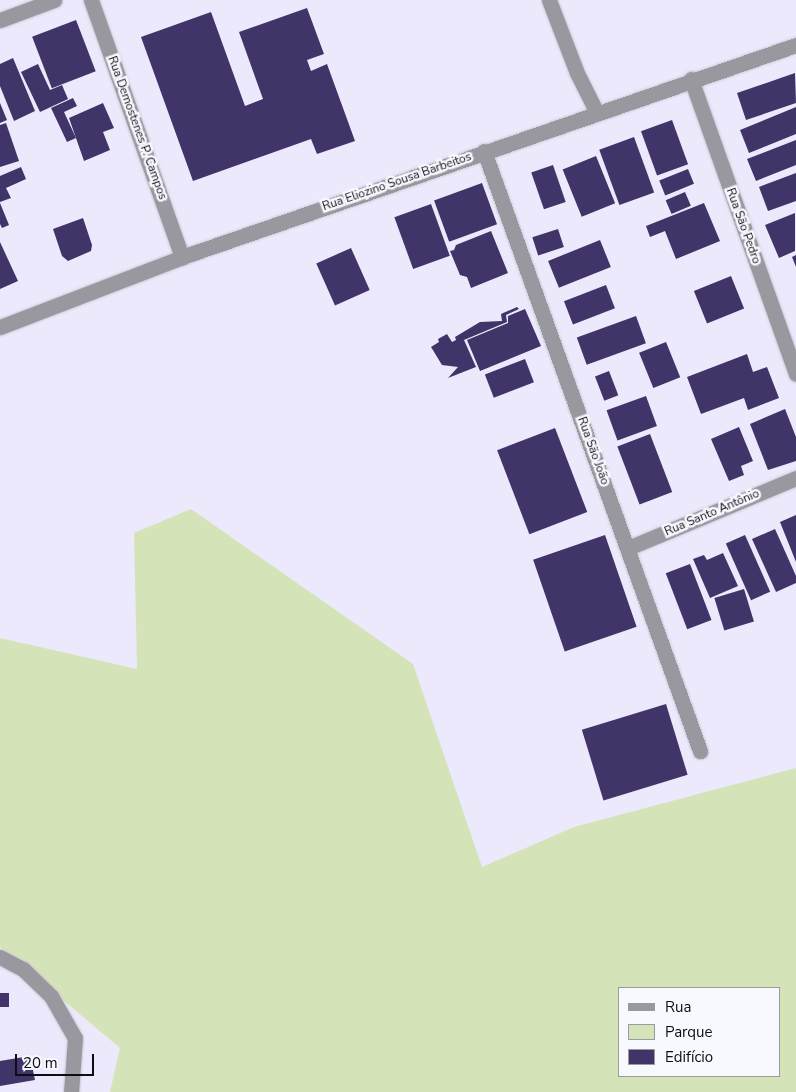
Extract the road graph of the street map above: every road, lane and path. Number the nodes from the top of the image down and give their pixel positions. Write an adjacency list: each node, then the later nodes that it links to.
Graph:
1 (54, 0): 4 (street)
2 (91, 0): 9 (street, Rua Demostenes P. Campos)
3 (549, 0): 7 (street)
4 (0, 20)
5 (796, 45): 6 (street, Rua Eliozino Sousa Barbeitos)
6 (691, 79): 7 (street, Rua Eliozino Sousa Barbeitos); 11 (street, Rua São Pedro)
7 (596, 113): 8 (street, Rua Eliozino Sousa Barbeitos)
8 (484, 151): 9 (street, Rua Eliozino Sousa Barbeitos); 13 (street, Rua São João)
9 (182, 256): 10 (street, Rua Eliozino Sousa Barbeitos)
10 (0, 327)
11 (796, 374)
12 (796, 478): 13 (street, Rua Santo Antônio)
13 (628, 548): 14 (street, Rua São João)
14 (700, 751)
15 (0, 957): 16 (street)
16 (71, 1092)

